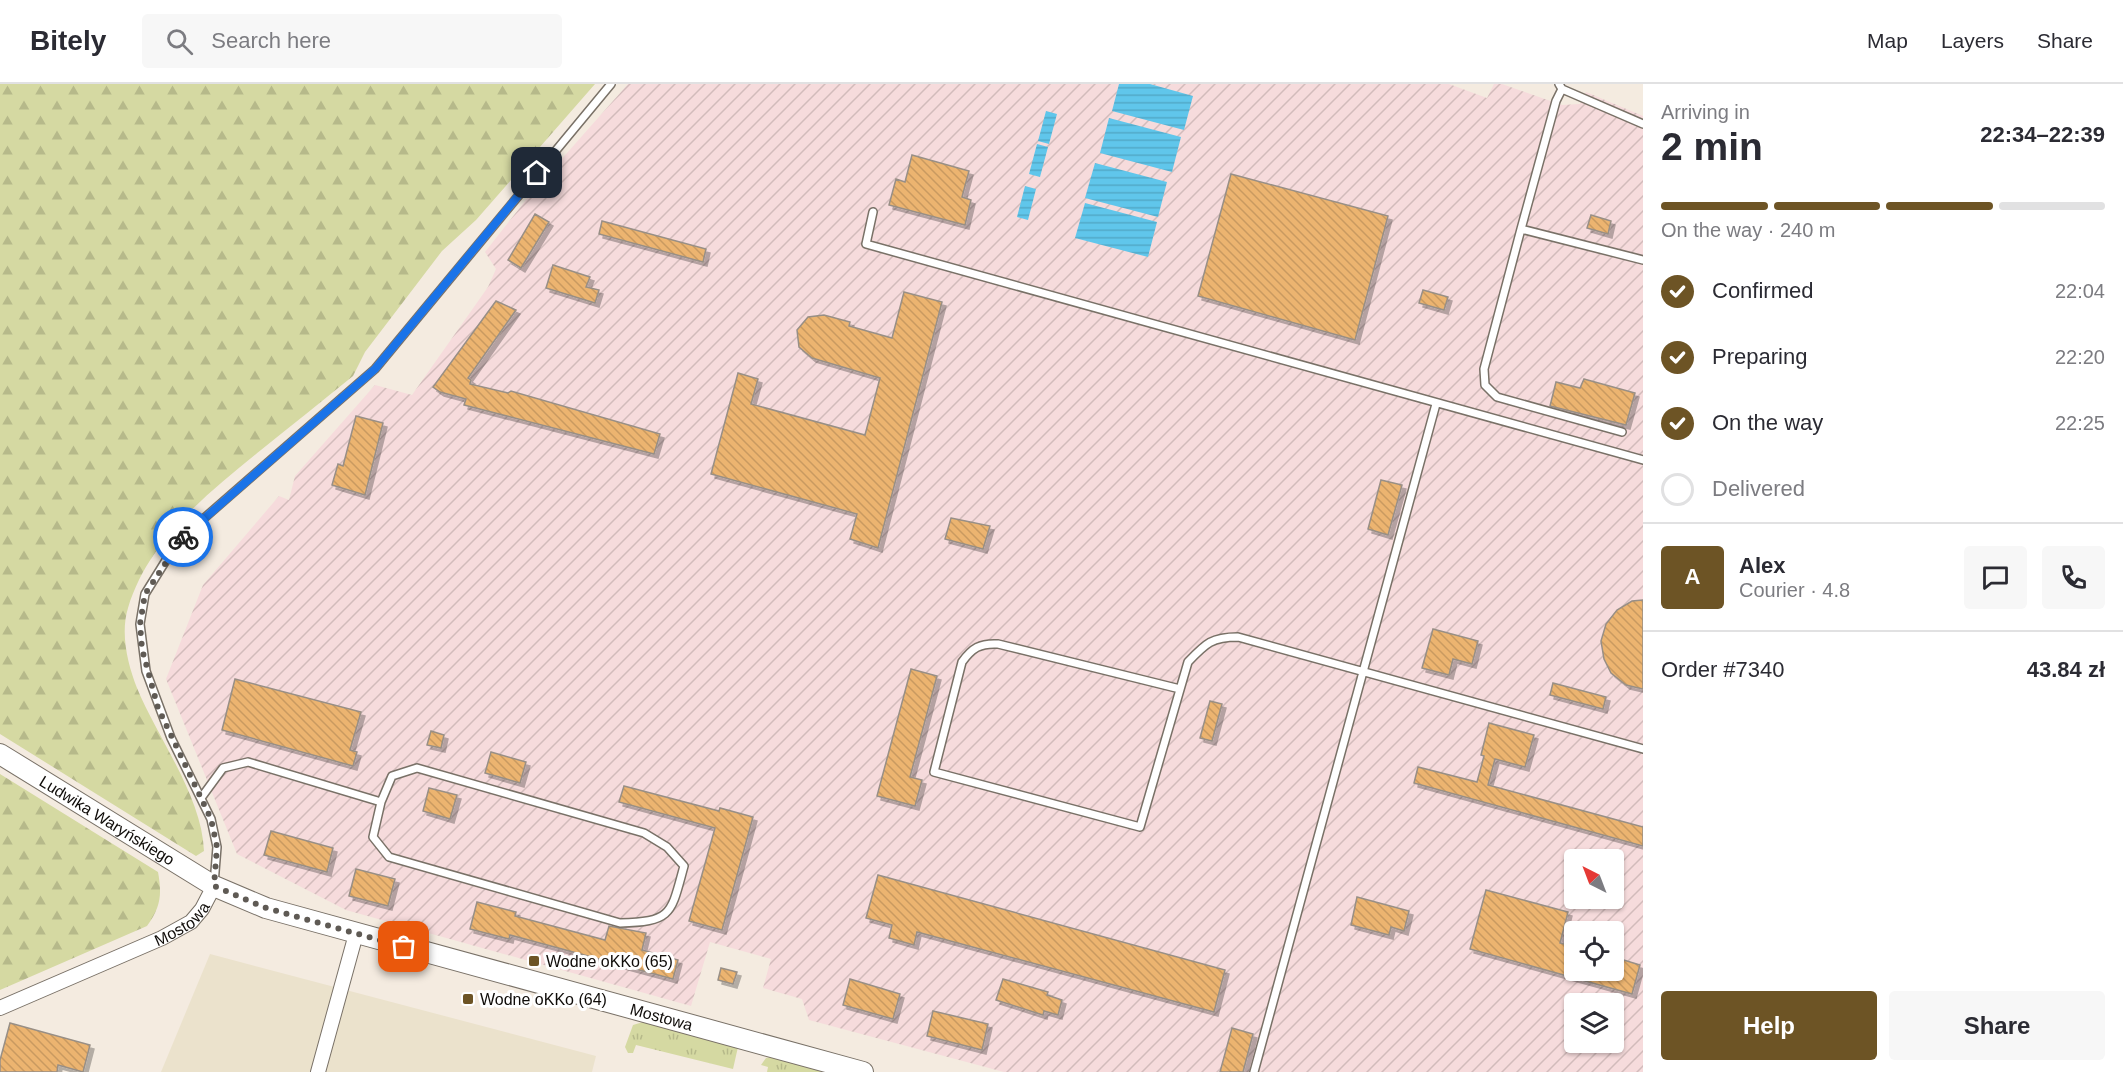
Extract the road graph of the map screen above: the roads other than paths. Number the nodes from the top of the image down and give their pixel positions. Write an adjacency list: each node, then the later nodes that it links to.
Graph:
1 (611, 84): 14 (lane)
2 (1561, 86): 3 (lane); 5 (lane)
3 (1643, 124)
4 (873, 212): 7 (lane)
5 (1521, 229): 6 (lane); 8 (lane)
6 (1643, 260)
7 (1436, 404): 9 (lane); 10 (lane)
8 (1622, 432)
9 (1643, 460)
10 (1363, 672): 11 (lane); 12 (lane); 21 (lane)
11 (1180, 689): 11 (lane)
12 (1643, 749)
13 (0, 754): 16 (street, Ludwika Waryńskiego)
14 (201, 798): 15 (lane); 16 (lane)
15 (381, 802): 15 (lane)
16 (214, 886): 17 (street, Mostowa); 18 (street, Mostowa)
17 (356, 934): 19 (street, Mostowa); 20 (street)
18 (0, 1008)
19 (853, 1071)
20 (318, 1072)
21 (1254, 1072)

